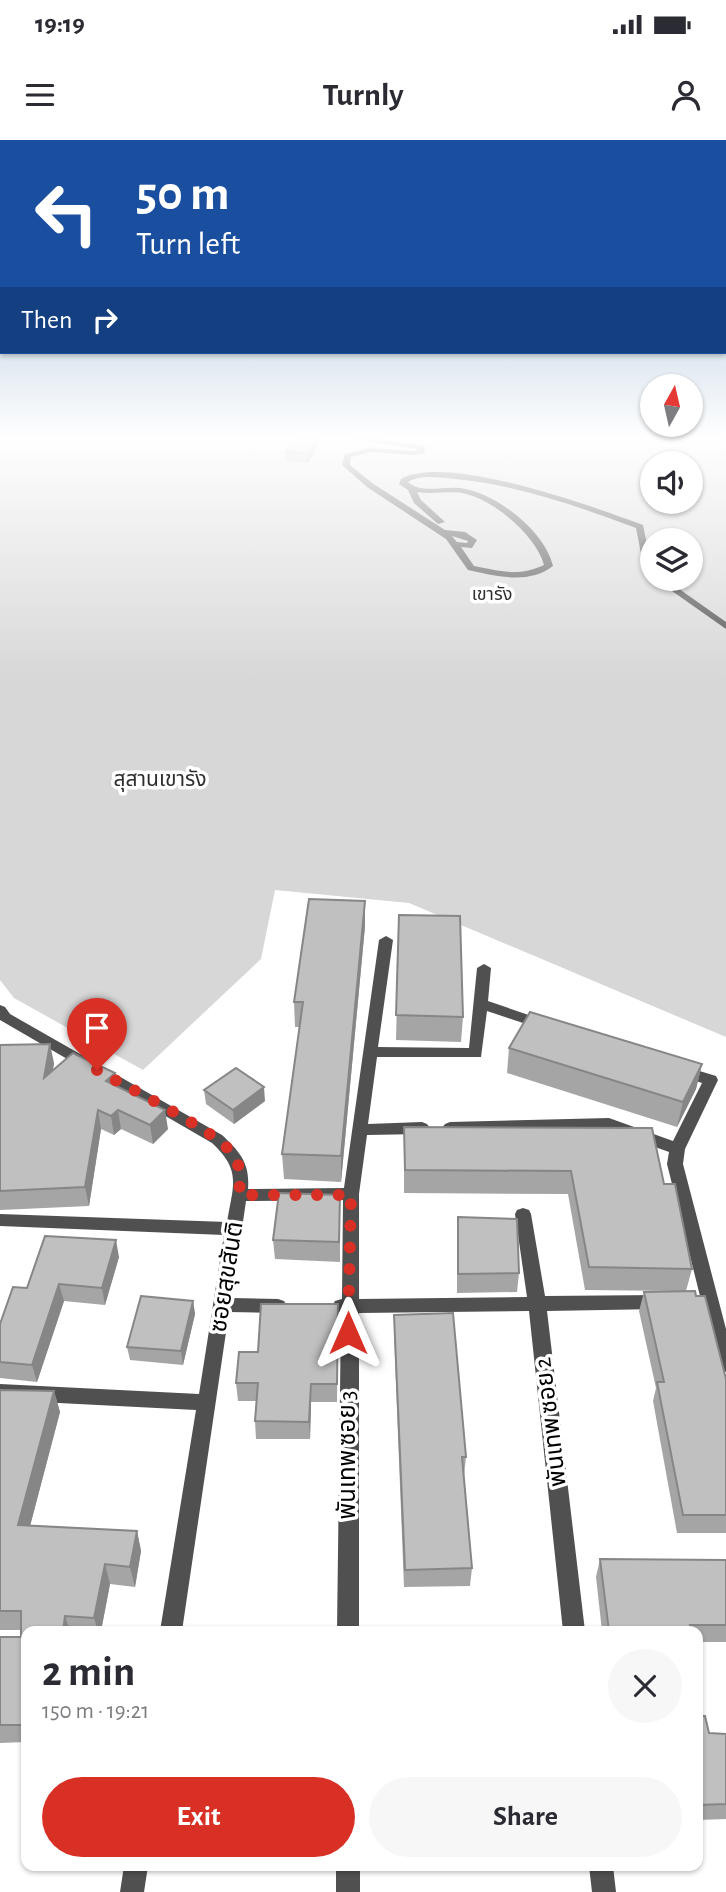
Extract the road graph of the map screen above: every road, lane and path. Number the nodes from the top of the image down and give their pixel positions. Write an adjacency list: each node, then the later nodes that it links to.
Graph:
1 (422, 518): 6 (street)
2 (433, 518): 6 (street)
3 (514, 518): 6 (street)
4 (615, 518): 5 (street)
5 (640, 528)
6 (449, 537)
7 (676, 591): 8 (street)
8 (726, 626)
9 (386, 940): 14 (street, พันเทพ ซอย 3)
10 (484, 968): 11 (street)
11 (481, 1004): 13 (street); 14 (street)
12 (1, 1017): 18 (street, ซอยสุขสันติ)
13 (558, 1030)
14 (370, 1052): 16 (street, พันเทพ ซอย 3)
15 (673, 1068): 17 (street)
16 (361, 1130): 17 (street); 19 (street, พันเทพ ซอย 3)
17 (677, 1149): 23 (street)
18 (239, 1195): 19 (street); 22 (street, ซอยสุขสันติ)
19 (351, 1195): 28 (street, พันเทพ ซอย 3)
20 (523, 1214): 24 (street, พันเทพ ซอย 2)
21 (0, 1220): 22 (street)
22 (235, 1229): 25 (street, ซอยสุขสันติ)
23 (696, 1301): 24 (street); 29 (street)
24 (537, 1303): 28 (street); 34 (street, พันเทพ ซอย 2)
25 (224, 1305): 26 (street); 31 (street, ซอยสุขสันติ)
26 (293, 1306)
27 (320, 1306): 28 (street)
28 (348, 1306): 33 (street, พันเทพ ซอย 3)
29 (726, 1364)
30 (0, 1392): 31 (street)
31 (206, 1402): 32 (street, ซอยสุขสันติ)
32 (172, 1626)
33 (348, 1626)
34 (574, 1626)
35 (135, 1871): 38 (street)
36 (348, 1871): 39 (street)
37 (602, 1871): 40 (street)
38 (132, 1892)
39 (348, 1892)
40 (604, 1892)

